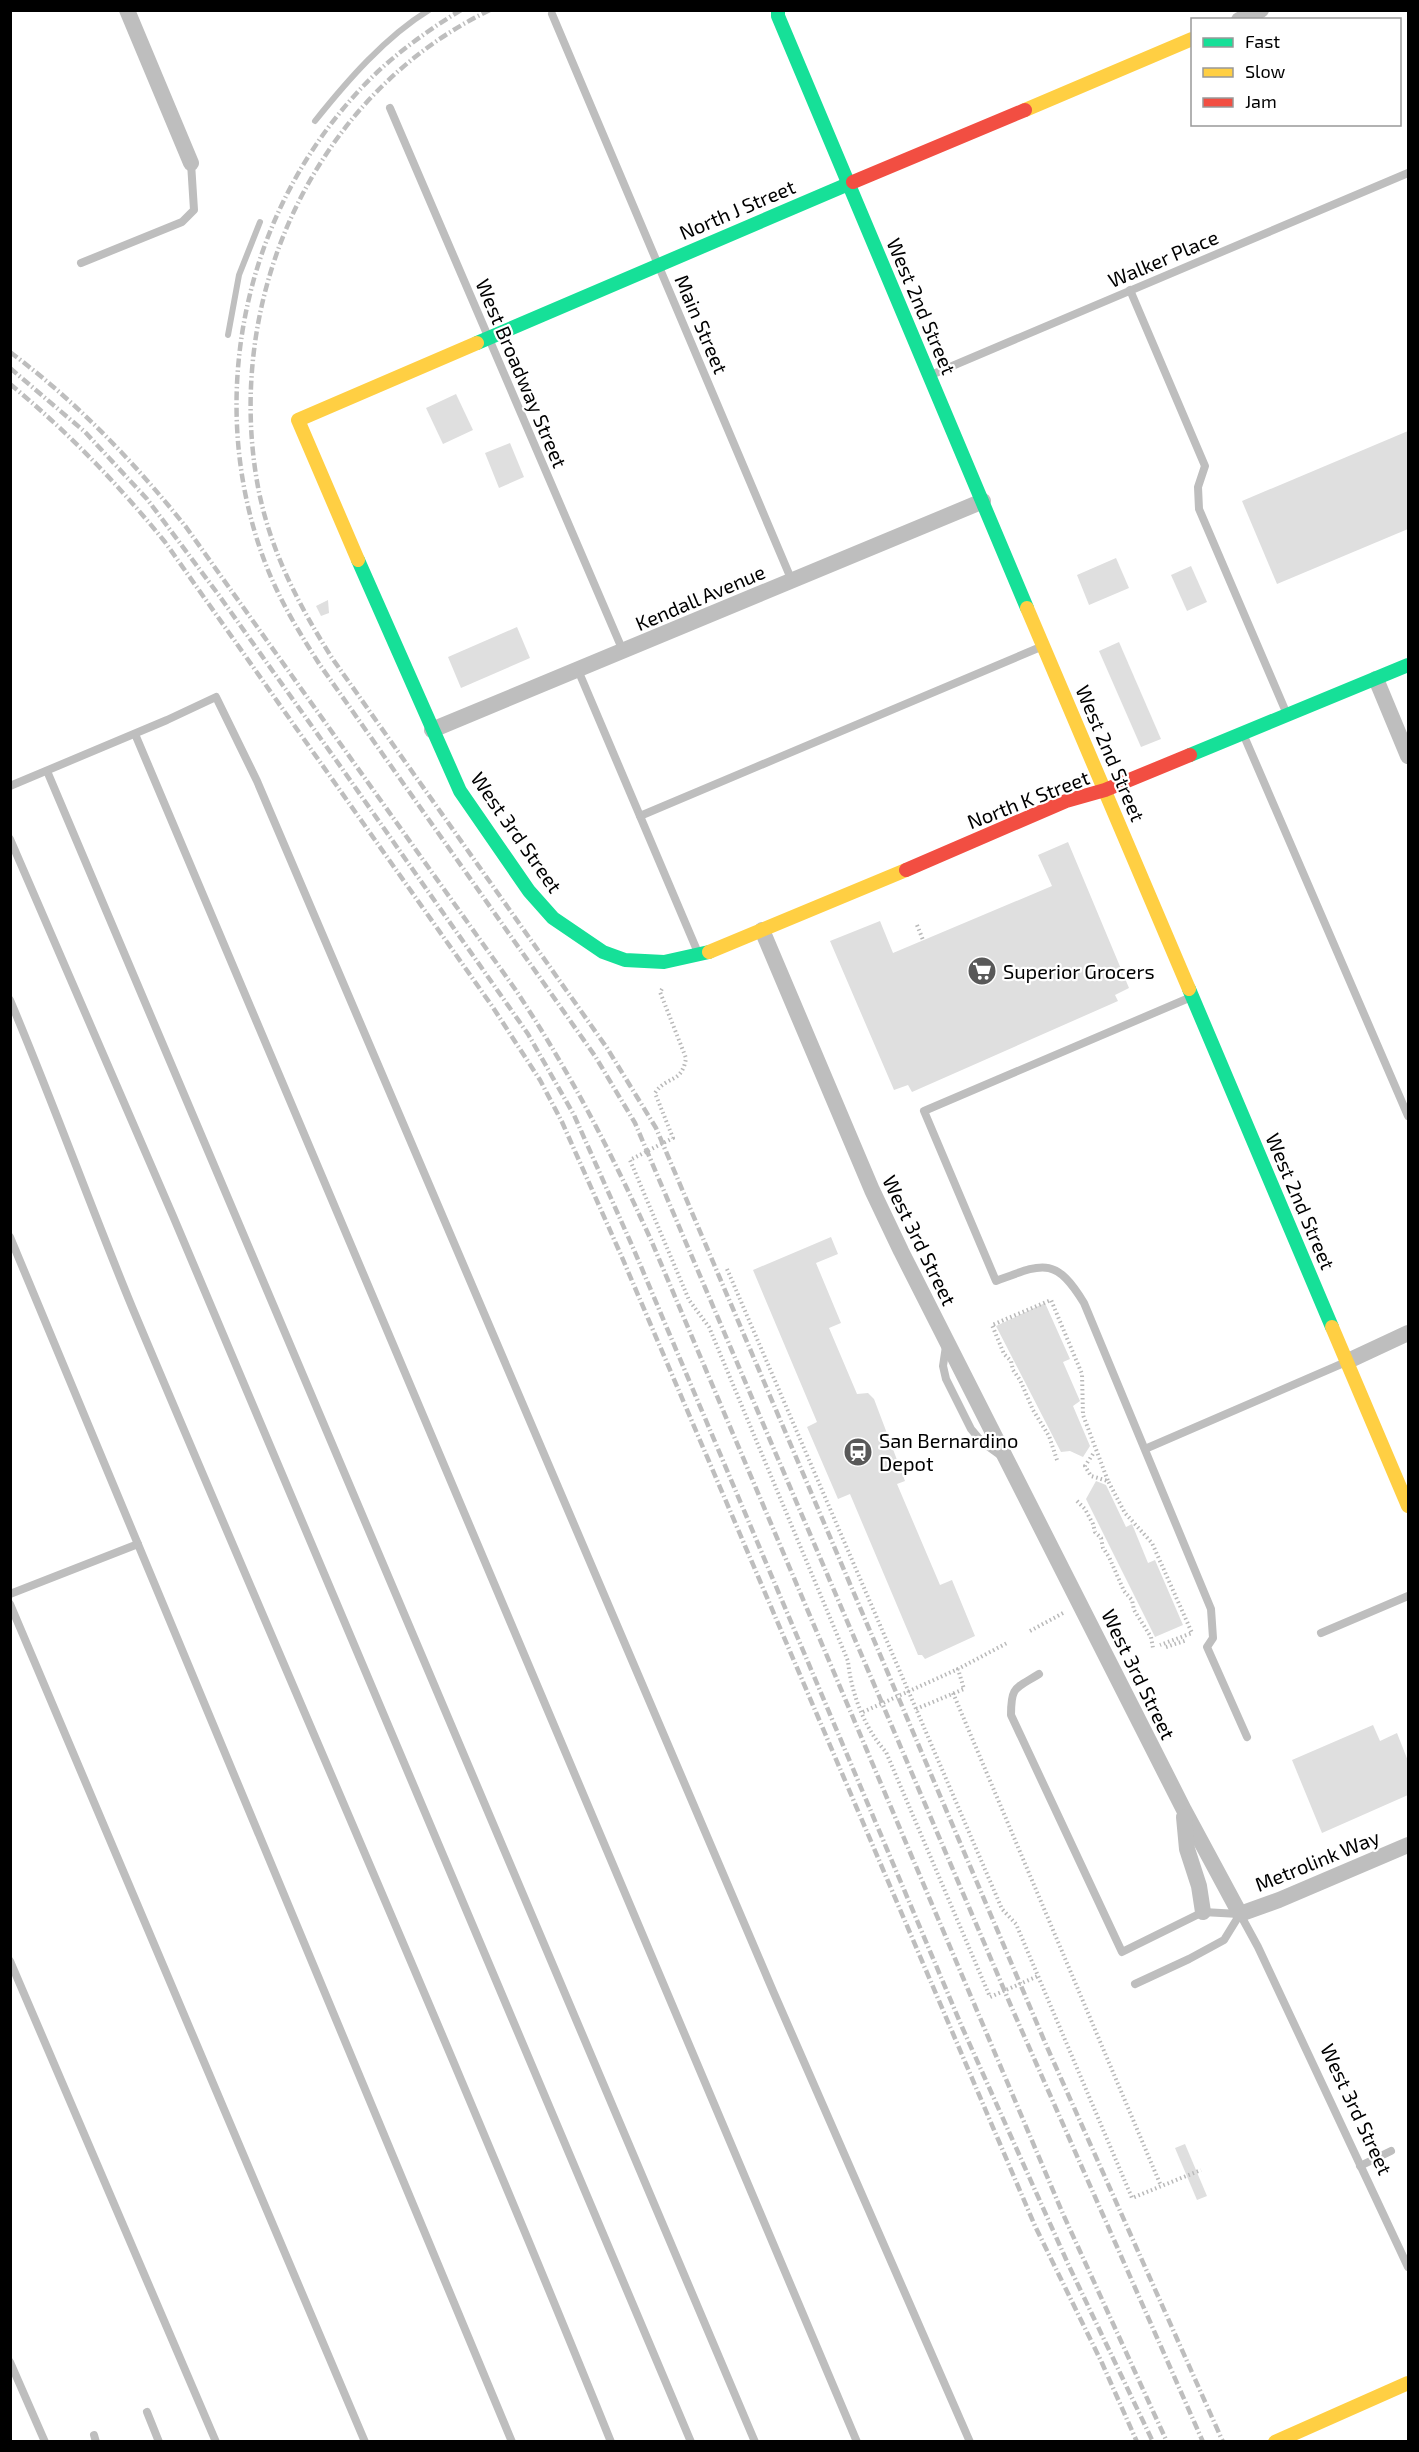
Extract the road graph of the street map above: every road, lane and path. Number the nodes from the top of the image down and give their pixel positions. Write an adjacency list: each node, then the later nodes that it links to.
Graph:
1 (127, 10): 9 (street)
2 (791, 10): 4 (lane)
3 (1260, 10): 6 (street)
4 (775, 12): 11 (street, West 2nd Street)
5 (552, 14): 13 (lane, Main Street)
6 (1243, 18)
7 (1191, 39): 11 (street, North J Street)
8 (390, 108): 15 (lane, West Broadway Street)
9 (191, 163): 12 (lane)
10 (1408, 173): 14 (lane, Walker Place)
11 (848, 185): 13 (street, North J Street); 16 (street, West 2nd Street)
12 (81, 263)
13 (658, 265): 15 (street, North J Street); 19 (lane, Main Street)
14 (1130, 290): 16 (lane, Walker Place); 25 (lane)
15 (489, 337): 17 (street, North J Street); 21 (lane, West Broadway Street)
16 (930, 375): 18 (street, West 2nd Street)
17 (298, 420): 26 (street, West 3rd Street)
18 (983, 501): 19 (street, Kendall Avenue); 20 (street, West 2nd Street)
19 (792, 581): 21 (street, Kendall Avenue)
20 (1044, 646): 32 (street, West 2nd Street); 33 (lane)
21 (623, 652): 23 (street, Kendall Avenue)
22 (1408, 665): 24 (street, North K Street)
23 (578, 670): 26 (street, Kendall Avenue); 33 (lane)
24 (1376, 679): 25 (street, North K Street); 29 (street)
25 (1287, 715): 27 (street, North K Street)
26 (432, 730): 38 (street, West 3rd Street)
27 (1243, 733): 32 (street, North K Street); 42 (lane)
28 (135, 734): 30 (lane); 95 (lane); 96 (lane)
29 (1408, 756)
30 (47, 771): 31 (lane); 94 (lane)
31 (10, 786)
32 (1105, 790): 36 (street, North K Street); 40 (street, West 2nd Street)
33 (640, 816): 38 (lane)
34 (10, 839): 93 (lane)
35 (917, 926): 37 (path)
36 (762, 930): 38 (street, West 3rd Street); 71 (street, West 3rd Street)
37 (923, 940)
38 (699, 956)
39 (662, 989): 69 (path)
40 (1192, 997): 46 (street, West 2nd Street); 47 (lane)
41 (10, 1000): 92 (lane)
42 (1408, 1116)
43 (10, 1238): 53 (lane)
44 (727, 1269): 68 (path)
45 (1408, 1333): 46 (street)
46 (1348, 1360): 47 (lane); 52 (street, West 2nd Street)
47 (1145, 1449): 70 (lane)
48 (1093, 1454): 50 (path)
49 (1057, 1460): 50 (path)
50 (1108, 1481): 62 (path)
51 (1077, 1501): 63 (path)
52 (1408, 1506)
53 (138, 1544): 54 (lane); 91 (lane)
54 (10, 1594)
55 (1408, 1596): 59 (lane)
56 (10, 1604): 90 (lane)
57 (1068, 1610): 58 (path)
58 (1030, 1630)
59 (1321, 1633)
60 (1187, 1640): 64 (path)
61 (1007, 1642): 65 (path)
62 (1160, 1646)
63 (1154, 1647)
64 (1166, 1647)
65 (958, 1669): 67 (path); 69 (path, bridge)
66 (1039, 1674): 73 (lane, Metrolink Way)
67 (953, 1693): 68 (path); 81 (path)
68 (916, 1709): 76 (path)
69 (863, 1712): 76 (path)
70 (1247, 1737)
71 (1184, 1810): 73 (street); 74 (street, West 3rd Street)
72 (1408, 1845): 74 (street, Metrolink Way)
73 (1203, 1912): 74 (lane, Metrolink Way)
74 (1240, 1914): 77 (lane, Metrolink Way); 79 (lane, West 3rd Street)
75 (10, 1961): 89 (lane)
76 (1038, 1976): 81 (path)
77 (1135, 1984)
78 (1391, 2151): 79 (lane)
79 (1360, 2166): 82 (lane, West 3rd Street)
80 (1201, 2170): 81 (path)
81 (1161, 2186)
82 (1408, 2266)
83 (10, 2362): 87 (lane)
84 (1408, 2383): 86 (street)
85 (147, 2412): 88 (lane)
86 (1280, 2439)
87 (45, 2442)
88 (159, 2442)
89 (216, 2442)
90 (365, 2442)
91 (512, 2442)
92 (611, 2442)
93 (692, 2442)
94 (755, 2442)
95 (857, 2442)
96 (970, 2442)

